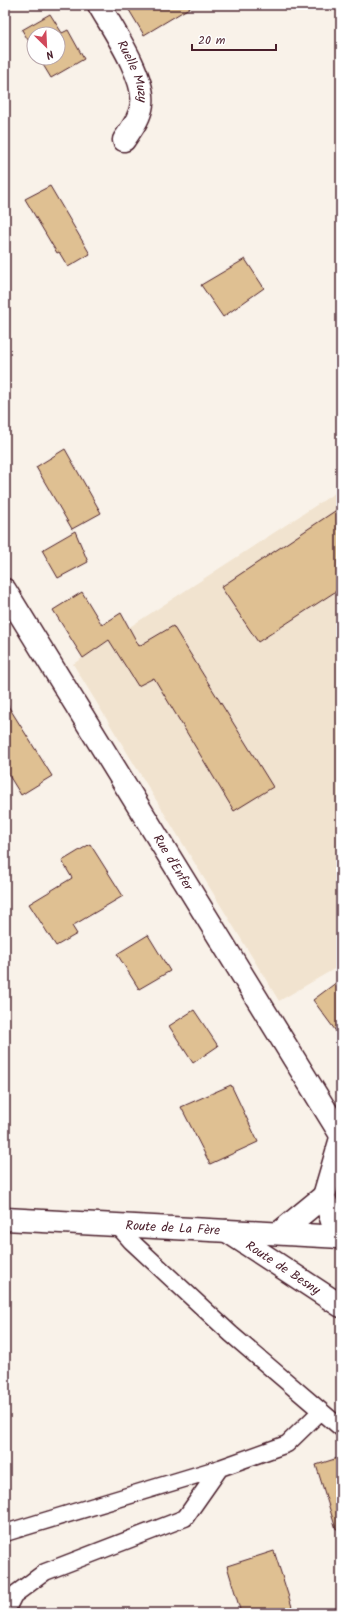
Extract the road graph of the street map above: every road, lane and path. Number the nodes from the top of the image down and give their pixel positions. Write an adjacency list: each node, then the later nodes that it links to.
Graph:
1 (99, 5): 2 (street, Ruelle Muzy)
2 (124, 140)
3 (5, 590): 4 (street, Rue d'Enfer)
4 (341, 1136): 5 (street, Rue d'Enfer)
5 (324, 1196): 9 (street); 10 (street)
6 (5, 1219): 7 (street, Route de La Fère)
7 (117, 1225): 8 (street, Route de La Fère); 12 (lane)
8 (226, 1230): 9 (street, Route de La Fère); 11 (street, Route de Besny)
9 (279, 1233): 10 (street, Route de La Fère)
10 (340, 1241)
11 (341, 1306)
12 (321, 1411): 13 (lane); 14 (lane)
13 (341, 1428)
14 (220, 1468): 15 (lane); 16 (lane)
15 (8, 1530)
16 (5, 1613)

